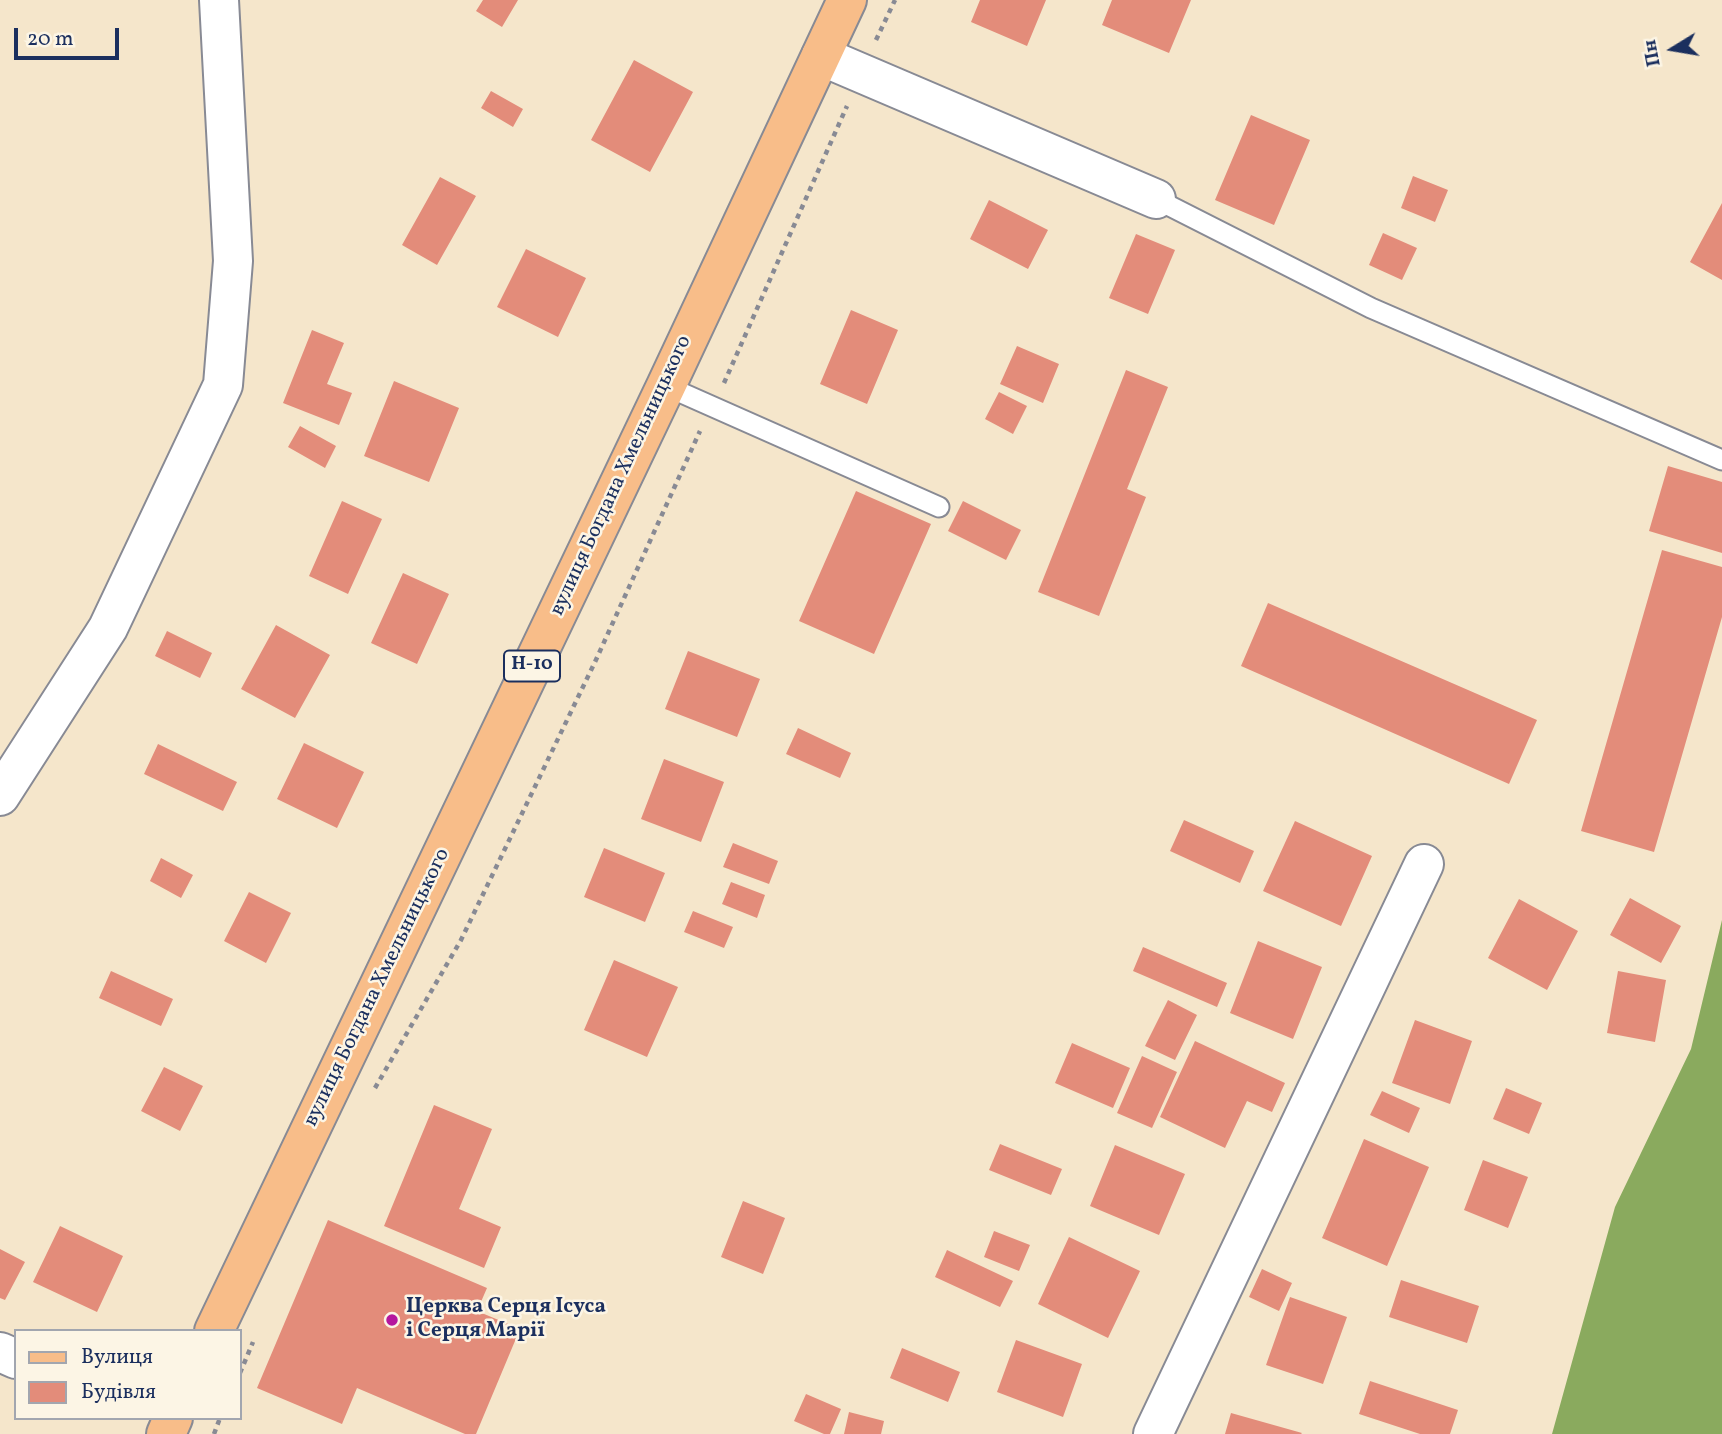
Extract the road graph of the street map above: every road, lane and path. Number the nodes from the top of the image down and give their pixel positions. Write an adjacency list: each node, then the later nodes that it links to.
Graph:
1 (219, 0): 11 (street)
2 (847, 0): 4 (main road, вулиця Богдана Хмельницького / Н-10)
3 (895, 0): 5 (path)
4 (821, 56): 5 (street); 7 (main road, вулиця Богдана Хмельницького / Н-10)
5 (861, 73): 6 (street); 8 (path)
6 (1156, 199): 9 (lane)
7 (666, 386): 8 (lane); 14 (main road, вулиця Богдана Хмельницького / Н-10)
8 (714, 407): 10 (lane); 13 (path)
9 (1722, 460)
10 (940, 508)
11 (0, 796)
12 (1424, 864): 17 (street)
13 (374, 1090)
14 (215, 1329)
15 (256, 1337): 16 (path)
16 (242, 1368)
17 (1153, 1434)

